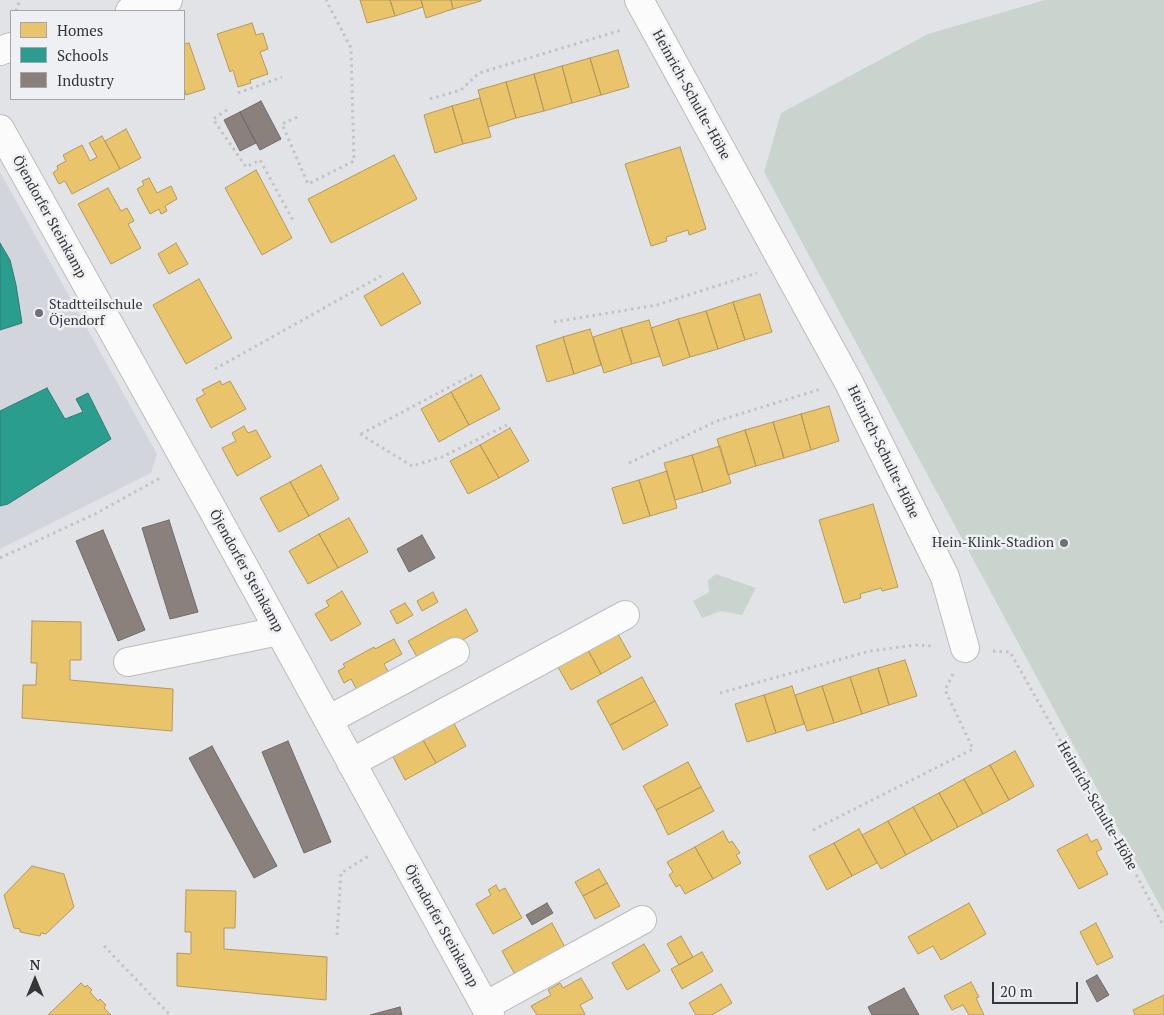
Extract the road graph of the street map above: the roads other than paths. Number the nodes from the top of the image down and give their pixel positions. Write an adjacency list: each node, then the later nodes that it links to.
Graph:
1 (168, 0): 2 (street)
2 (133, 10)
3 (645, 11): 7 (street, Heinrich-Schulte-Höhe)
4 (0, 129): 6 (street, Öjendorfer Steinkamp)
5 (625, 614): 11 (street)
6 (279, 631): 9 (street); 10 (street, Öjendorfer Steinkamp)
7 (965, 648)
8 (455, 652): 10 (street)
9 (128, 662)
10 (328, 720): 11 (street, Öjendorfer Steinkamp)
11 (351, 763): 13 (street, Öjendorfer Steinkamp)
12 (642, 920): 13 (street)
13 (488, 1010)

